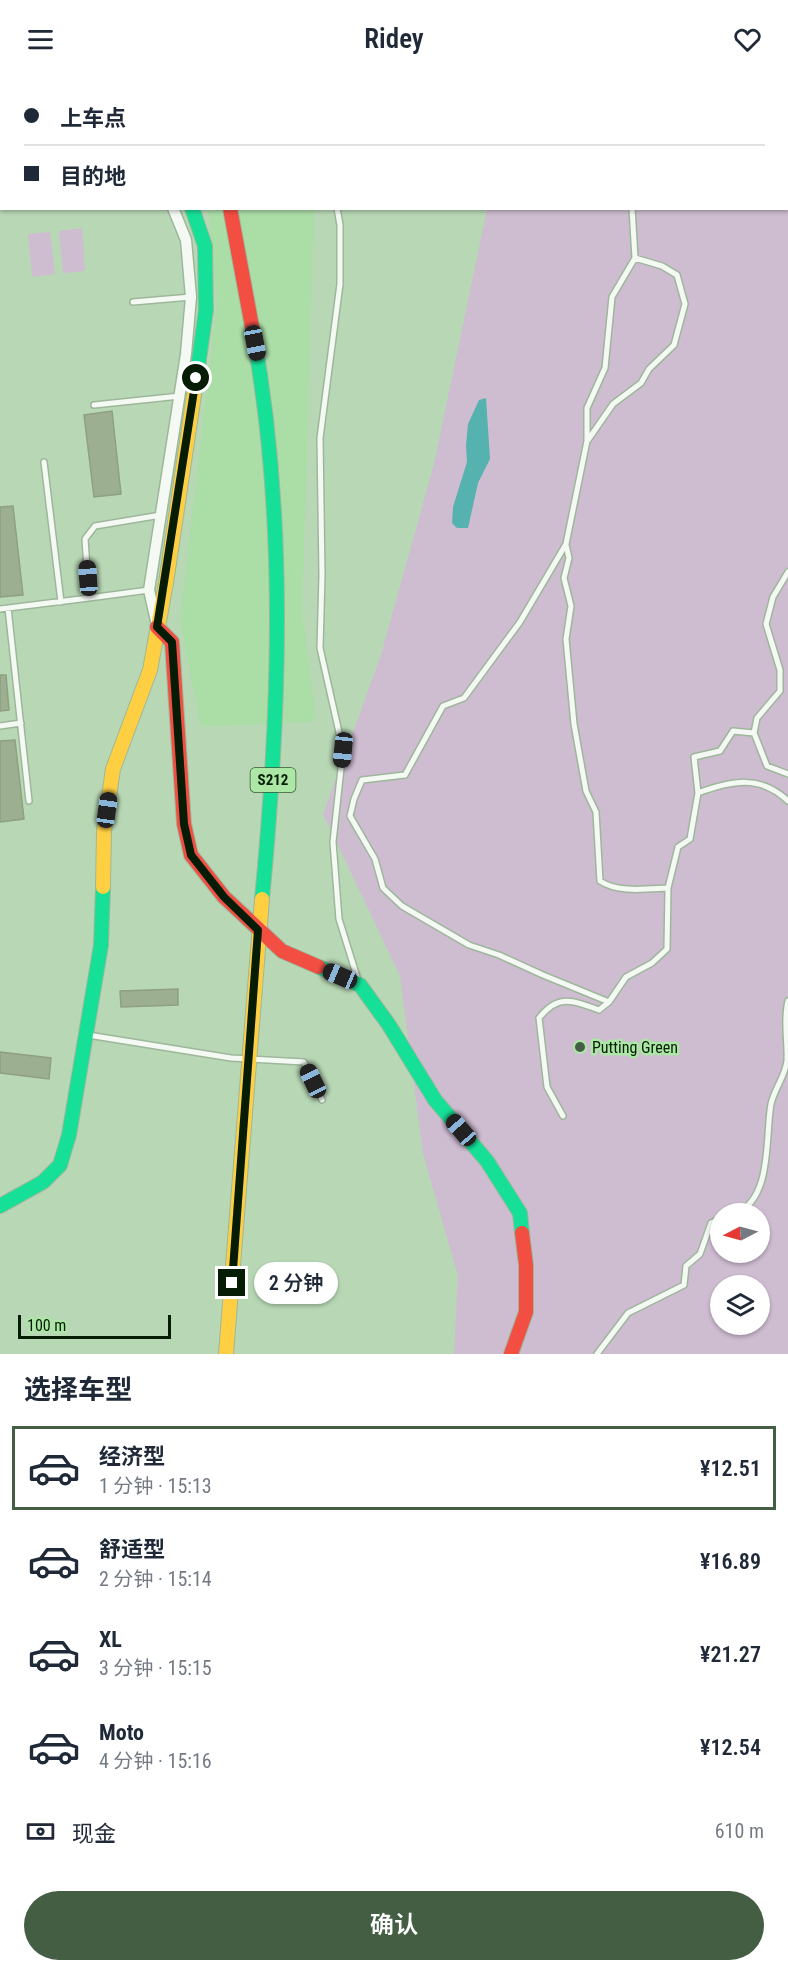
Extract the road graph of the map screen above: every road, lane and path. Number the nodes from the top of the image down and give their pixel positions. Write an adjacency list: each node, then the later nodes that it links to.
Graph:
1 (174, 210): 7 (street)
2 (193, 210): 21 (street)
3 (230, 210): 30 (street, S212)
4 (337, 210): 31 (lane)
5 (632, 210): 6 (lane)
6 (635, 258): 11 (lane); 11 (lane)
7 (191, 297): 8 (lane); 9 (street)
8 (134, 302)
9 (180, 396): 10 (lane); 13 (street)
10 (94, 405)
11 (587, 441): 14 (lane)
12 (44, 462): 18 (lane)
13 (161, 515): 16 (street); 17 (lane)
14 (566, 544): 29 (lane); 33 (lane)
15 (788, 572): 24 (lane)
16 (149, 590): 17 (lane); 21 (street)
17 (89, 598): 18 (lane)
18 (60, 602): 19 (lane)
19 (8, 608): 20 (lane); 22 (lane)
20 (0, 609)
21 (157, 627): 30 (street); 34 (street)
22 (21, 723): 23 (lane); 27 (lane)
23 (0, 726)
24 (754, 733): 25 (lane); 26 (lane)
25 (788, 774)
26 (698, 793): 28 (lane); 29 (lane)
27 (29, 801)
28 (788, 801)
29 (668, 888): 33 (lane)
30 (258, 930): 31 (street); 40 (street, S212)
31 (360, 985): 41 (street)
32 (788, 1001): 37 (lane)
33 (609, 1002): 36 (lane)
34 (86, 1034): 35 (lane); 38 (street)
35 (322, 1100)
36 (563, 1116)
37 (749, 1203)
38 (0, 1206)
39 (710, 1226): 42 (lane)
40 (226, 1354)
41 (511, 1354)
42 (597, 1354)

